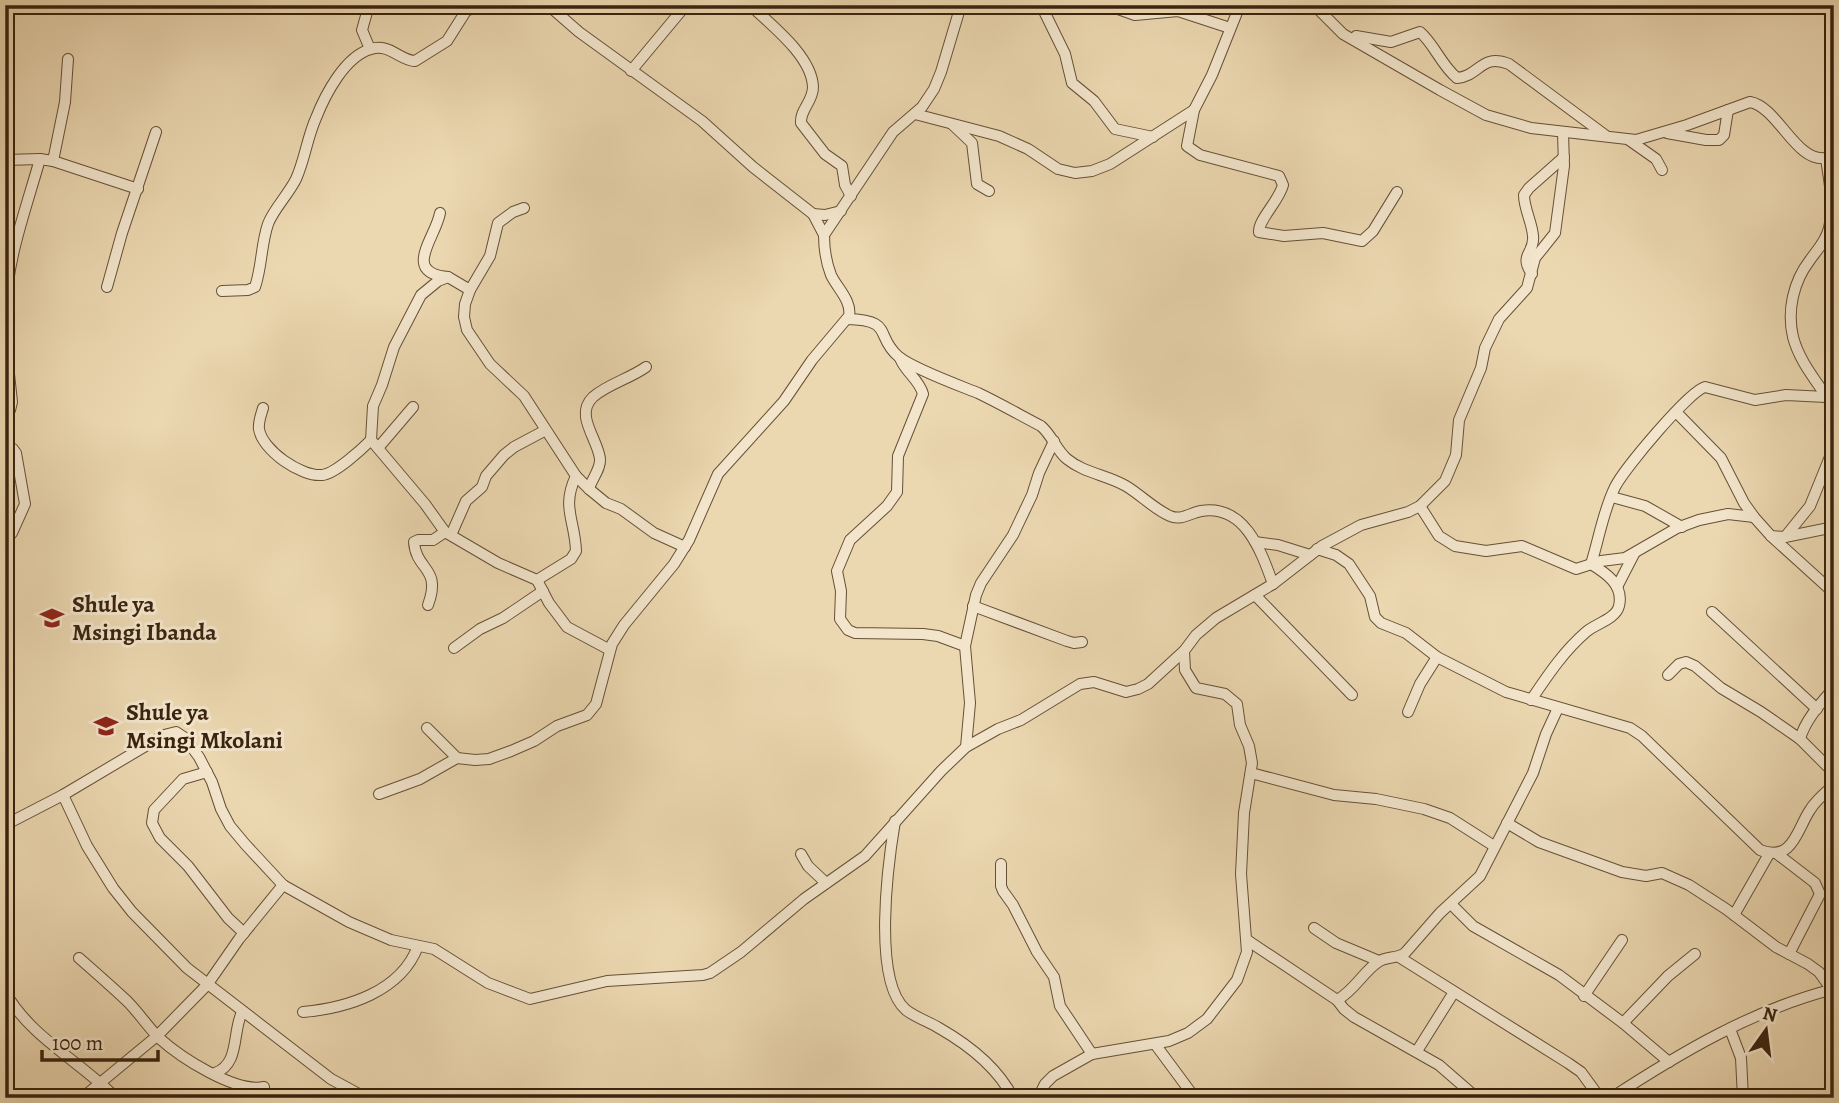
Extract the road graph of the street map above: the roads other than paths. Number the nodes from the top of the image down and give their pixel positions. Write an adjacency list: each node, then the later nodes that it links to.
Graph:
1 (369, 5): 14 (street)
2 (479, 5): 11 (street)
3 (548, 5): 16 (street)
4 (686, 5): 16 (street)
5 (750, 5): 36 (street)
6 (961, 5): 19 (street)
7 (1041, 5): 25 (street)
8 (1107, 5): 12 (street)
9 (1240, 5): 12 (street)
10 (1314, 5): 13 (street)
11 (467, 8): 14 (street)
12 (1230, 28): 17 (street)
13 (1343, 34): 22 (street); 24 (street)
14 (370, 49): 45 (street)
15 (68, 59): 31 (street)
16 (631, 71): 40 (street)
17 (1194, 110): 25 (street); 35 (street)
18 (1728, 110): 23 (street); 23 (street); 27 (street)
19 (915, 114): 20 (street); 36 (street)
20 (953, 125): 25 (street); 34 (street)
21 (156, 132): 33 (street)
22 (1563, 132): 24 (street); 28 (street)
23 (1660, 133): 26 (street)
24 (1605, 136): 26 (street)
25 (1153, 137)
26 (1629, 140): 32 (street)
27 (1830, 155): 52 (street)
28 (1564, 158): 42 (street); 42 (street)
29 (40, 159): 30 (street); 31 (street); 47 (street)
30 (5, 160)
31 (53, 161): 33 (street)
32 (1662, 170)
33 (138, 189): 44 (street)
34 (989, 191)
35 (1397, 192)
36 (851, 196): 38 (street)
37 (524, 208): 46 (street)
38 (841, 211): 40 (street); 41 (street)
39 (440, 214): 43 (street)
40 (813, 214): 41 (street)
41 (824, 235): 48 (street)
42 (1532, 274): 66 (street)
43 (448, 277): 46 (street); 60 (street)
44 (107, 287)
45 (222, 290)
46 (470, 290): 58 (street)
47 (5, 311)
48 (847, 319): 50 (street); 75 (street)
49 (5, 337): 57 (street)
50 (900, 358): 59 (street); 89 (street)
51 (646, 367): 64 (street)
52 (1826, 397): 55 (street); 56 (street)
53 (414, 407): 60 (street)
54 (263, 408): 60 (street)
55 (1834, 408)
56 (1677, 413): 65 (street); 67 (street)
57 (5, 414)
58 (544, 431): 63 (street); 70 (street)
59 (1054, 440): 74 (street); 86 (street)
60 (374, 444): 70 (street)
61 (1834, 447): 72 (street)
62 (5, 448): 73 (street)
63 (576, 476): 64 (street); 79 (street)
64 (589, 489): 75 (street)
65 (1612, 497): 68 (street); 78 (street)
66 (1420, 506): 76 (street); 78 (street)
67 (1754, 517): 68 (street); 71 (street)
68 (1682, 527): 77 (street)
69 (1834, 527): 72 (street)
70 (448, 533): 79 (street); 85 (street)
71 (1771, 536): 72 (street); 83 (street)
72 (1785, 537)
73 (5, 538)
74 (1255, 542): 76 (street); 80 (street)
75 (685, 547): 91 (street)
76 (1313, 552): 80 (street); 93 (street)
77 (1634, 554): 78 (street); 81 (street)
78 (1591, 564): 81 (street)
79 (537, 580): 82 (street)
80 (1273, 584): 84 (street)
81 (1617, 587): 97 (street)
82 (543, 591): 90 (street); 91 (street)
83 (1834, 593)
84 (1255, 595): 92 (street); 96 (street)
85 (428, 605)
86 (973, 606): 88 (street); 89 (street)
87 (1712, 612): 99 (street)
88 (1082, 642)
89 (965, 646): 103 (street)
90 (454, 648)
91 (610, 650): 104 (street)
92 (1184, 651): 103 (street); 106 (street)
93 (1437, 657): 97 (street); 100 (street)
94 (1668, 675): 102 (street)
95 (1834, 688): 99 (street)
96 (1352, 695)
97 (1531, 700): 98 (street)
98 (1558, 708): 112 (street); 115 (street)
99 (1816, 709): 102 (street)
100 (1408, 712)
101 (427, 728): 104 (street)
102 (1800, 739): 107 (street)
103 (966, 747): 111 (street)
104 (457, 758): 109 (street)
105 (207, 772): 110 (street); 119 (street); 123 (street)
106 (1251, 773): 114 (street); 124 (street)
107 (1834, 773)
108 (1834, 785): 115 (street)
109 (380, 794)
110 (64, 795): 113 (street); 132 (street)
111 (895, 821): 118 (street); 153 (street)
112 (1507, 823): 114 (street); 121 (street)
113 (5, 825)
114 (1494, 846): 120 (street)
115 (1773, 853): 121 (street); 128 (street)
116 (801, 854): 118 (street)
117 (1001, 864): 145 (street)
118 (825, 883): 126 (street)
119 (283, 886): 123 (street); 126 (street)
120 (1452, 905): 129 (street); 136 (street)
121 (1734, 915): 128 (street)
122 (1314, 928): 131 (street)
123 (244, 933): 132 (street)
124 (1247, 940): 137 (street); 143 (street)
125 (1622, 940): 136 (street)
126 (418, 946): 139 (street)
127 (1695, 954): 140 (street)
128 (1788, 954): 133 (street)
129 (1399, 957): 131 (street); 135 (street)
130 (79, 958): 142 (street)
131 (1379, 961): 137 (street)
132 (207, 985): 138 (street); 142 (street)
133 (1833, 990): 141 (street)
134 (5, 992): 148 (street)
135 (1454, 992): 144 (street); 157 (street)
136 (1584, 996): 140 (street)
137 (1337, 1000): 144 (street)
138 (242, 1012): 147 (street); 152 (street)
139 (303, 1012)
140 (1623, 1023): 146 (street)
141 (1730, 1029): 146 (street); 159 (street)
142 (157, 1036): 147 (street); 148 (street)
143 (1155, 1044): 145 (street); 155 (street)
144 (1417, 1051): 156 (street)
145 (1092, 1054): 154 (street)
146 (1670, 1062): 158 (street)
147 (215, 1073): 149 (street)
148 (100, 1082): 150 (street); 151 (street)
149 (264, 1087)
150 (82, 1098)
151 (116, 1098)
152 (366, 1098)
153 (1013, 1098)
154 (1038, 1098)
155 (1195, 1098)
156 (1477, 1098)
157 (1600, 1098)
158 (1611, 1098)
159 (1743, 1098)

